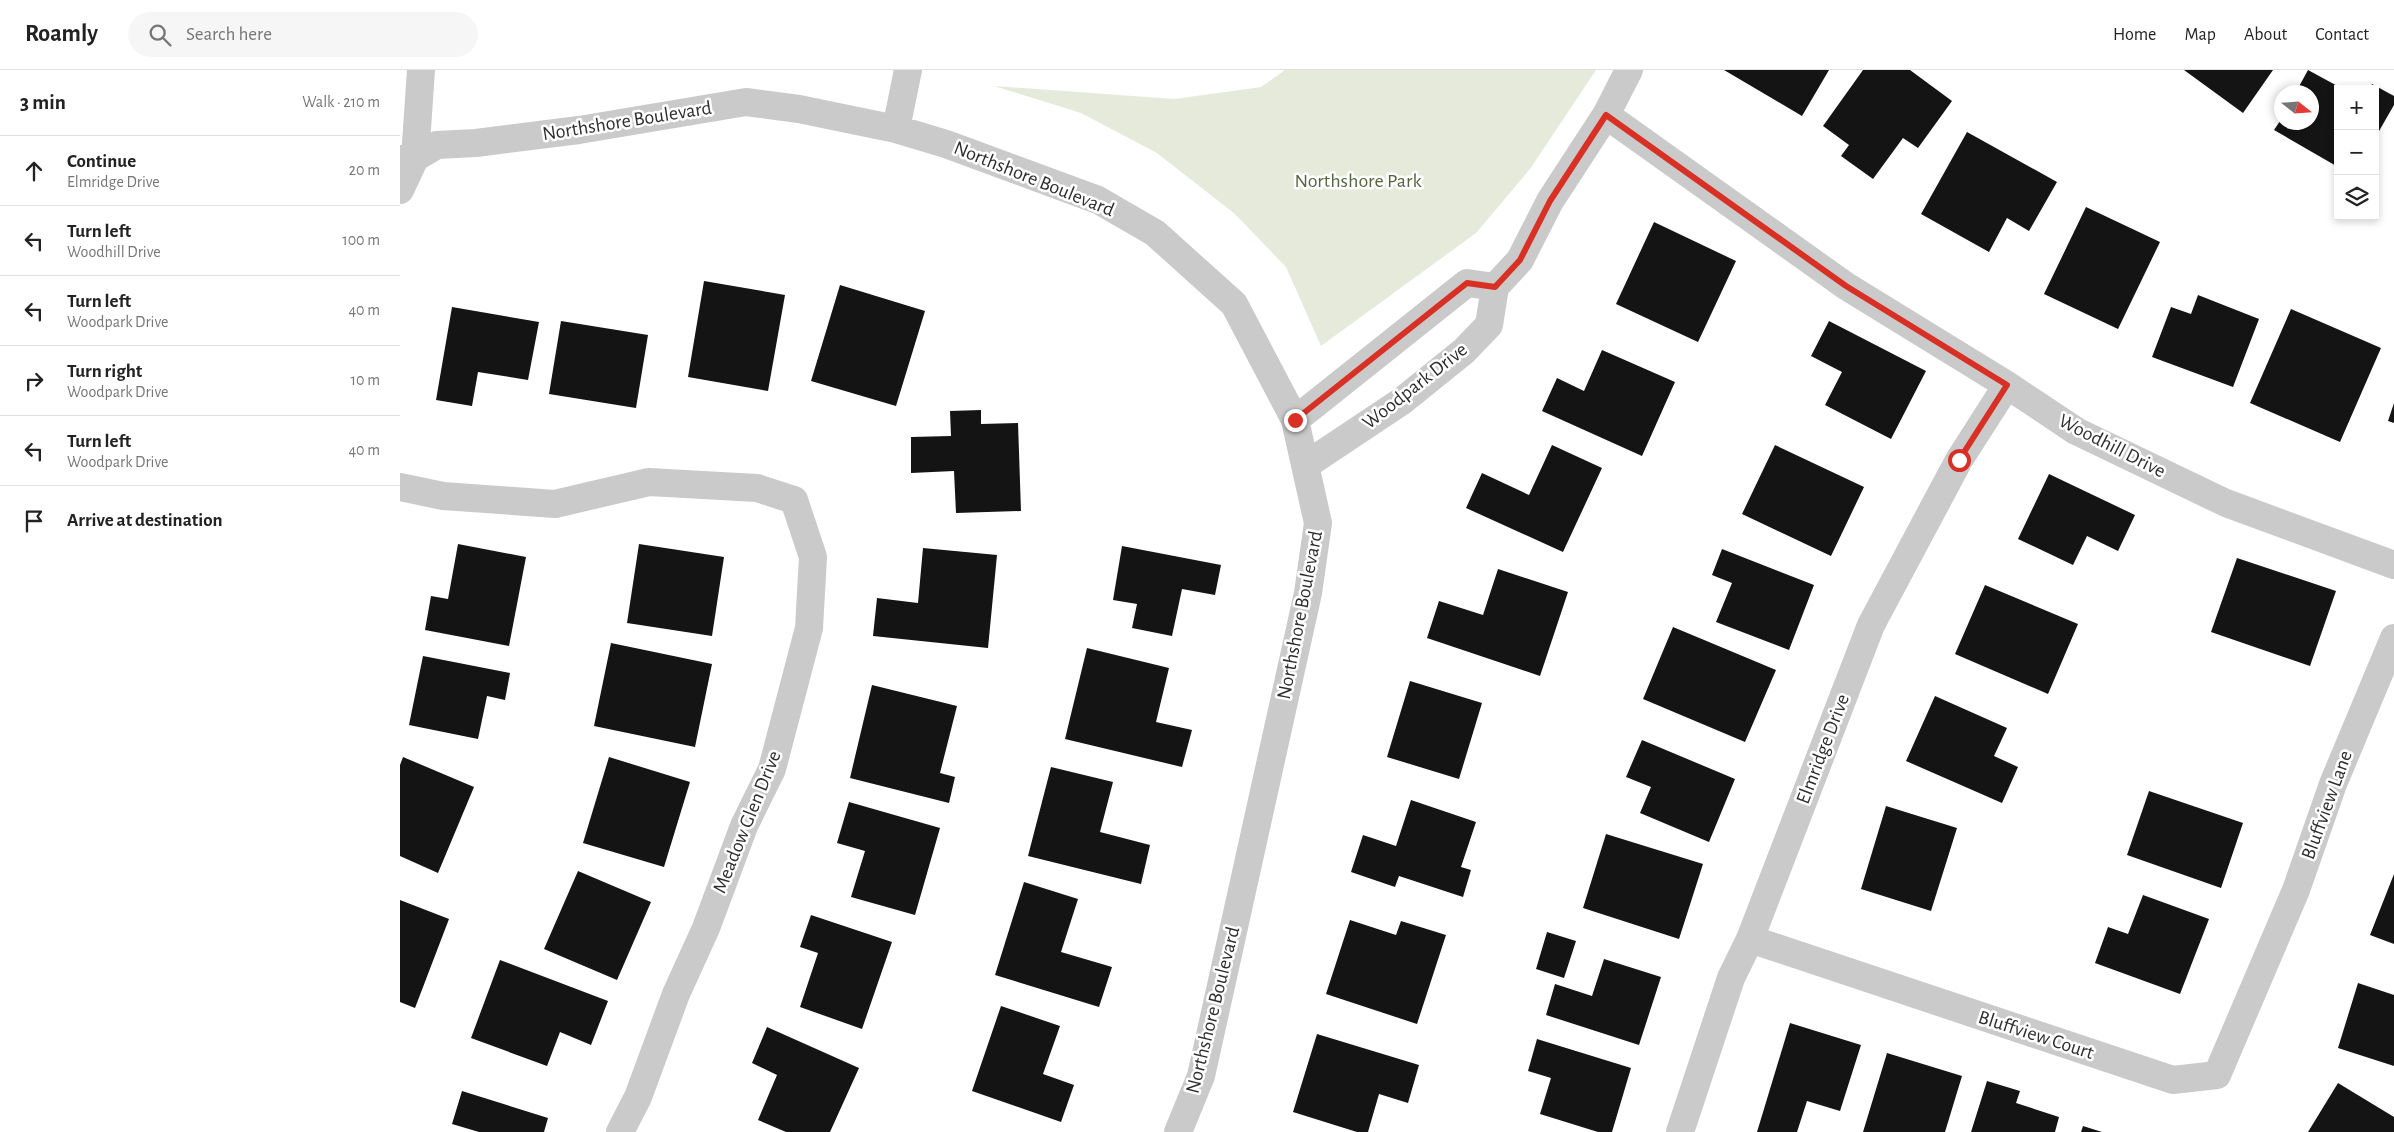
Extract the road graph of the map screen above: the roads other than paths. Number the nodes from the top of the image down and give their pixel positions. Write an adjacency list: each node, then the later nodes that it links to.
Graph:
1 (421, 70): 6 (street)
2 (908, 70): 5 (street)
3 (1628, 70): 4 (street)
4 (1606, 115): 8 (street); 9 (street, Woodhill Drive)
5 (896, 129): 6 (street, Northshore Boulevard); 10 (street, Northshore Boulevard)
6 (408, 159): 7 (street)
7 (400, 190)
8 (1495, 287): 10 (street); 11 (street, Woodpark Drive)
9 (2007, 385): 13 (street, Woodhill Drive); 15 (street, Elmridge Drive)
10 (1295, 420): 11 (street, Northshore Boulevard)
11 (1306, 465): 18 (street, Northshore Boulevard)
12 (400, 487): 17 (street, Meadow Glen Drive)
13 (2394, 565)
14 (2394, 638): 16 (street, Bluffview Lane)
15 (1750, 939): 16 (street, Bluffview Court); 19 (street, Elmridge Drive)
16 (2262, 972)
17 (620, 1132)
18 (1178, 1132)
19 (1680, 1132)

